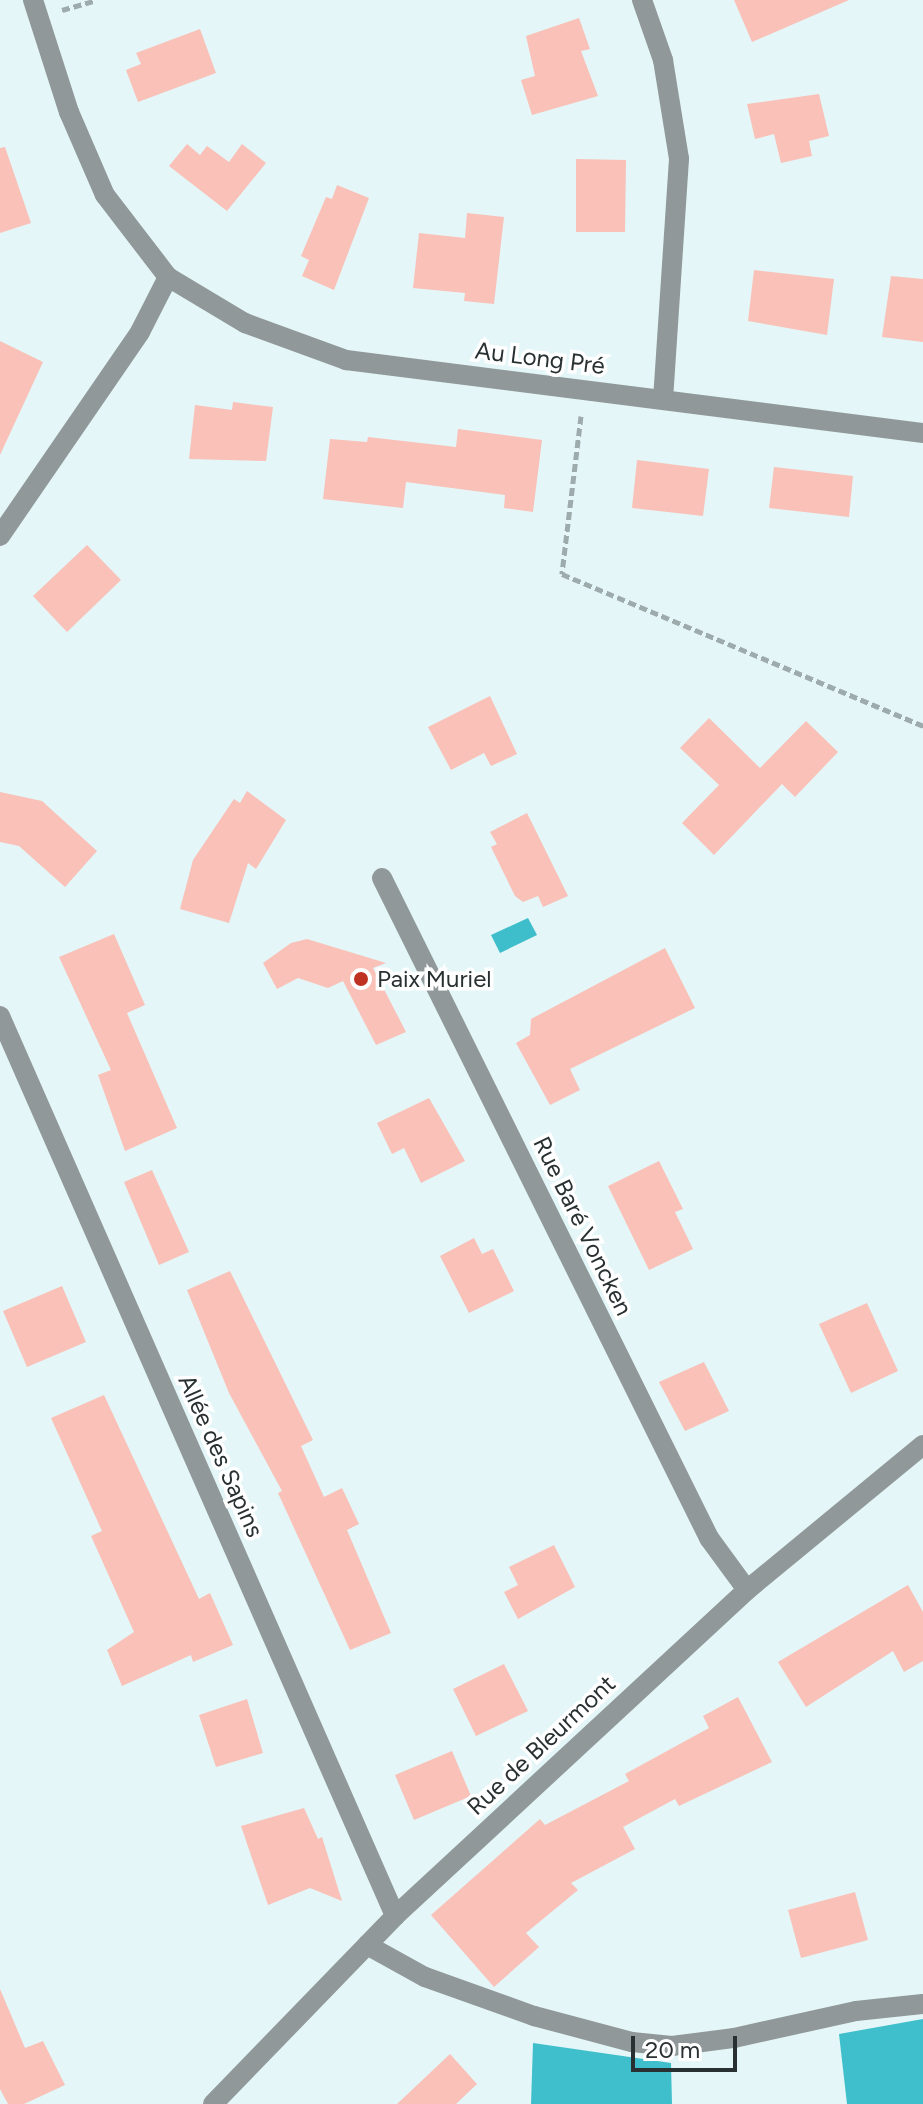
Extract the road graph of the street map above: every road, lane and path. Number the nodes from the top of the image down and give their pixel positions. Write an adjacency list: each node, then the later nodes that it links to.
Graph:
1 (33, 0): 3 (street, Au Long Pré)
2 (642, 0): 5 (street)
3 (168, 277): 4 (street, Au Long Pré); 7 (street)
4 (585, 389): 5 (street, Au Long Pré); 8 (path)
5 (663, 399): 6 (street, Au Long Pré)
6 (923, 433)
7 (6, 530)
8 (923, 726)
9 (382, 878): 12 (street, Rue Baré Voncken)
10 (0, 1016): 13 (street, Allée des Sapins)
11 (923, 1445): 12 (street, Rue de Bleurmont)
12 (747, 1590): 13 (street, Rue de Bleurmont)
13 (395, 1916): 14 (street, Rue de Bleurmont)
14 (367, 1945): 15 (street); 16 (street, Rue de Bleurmont)
15 (923, 2004)
16 (213, 2104)

